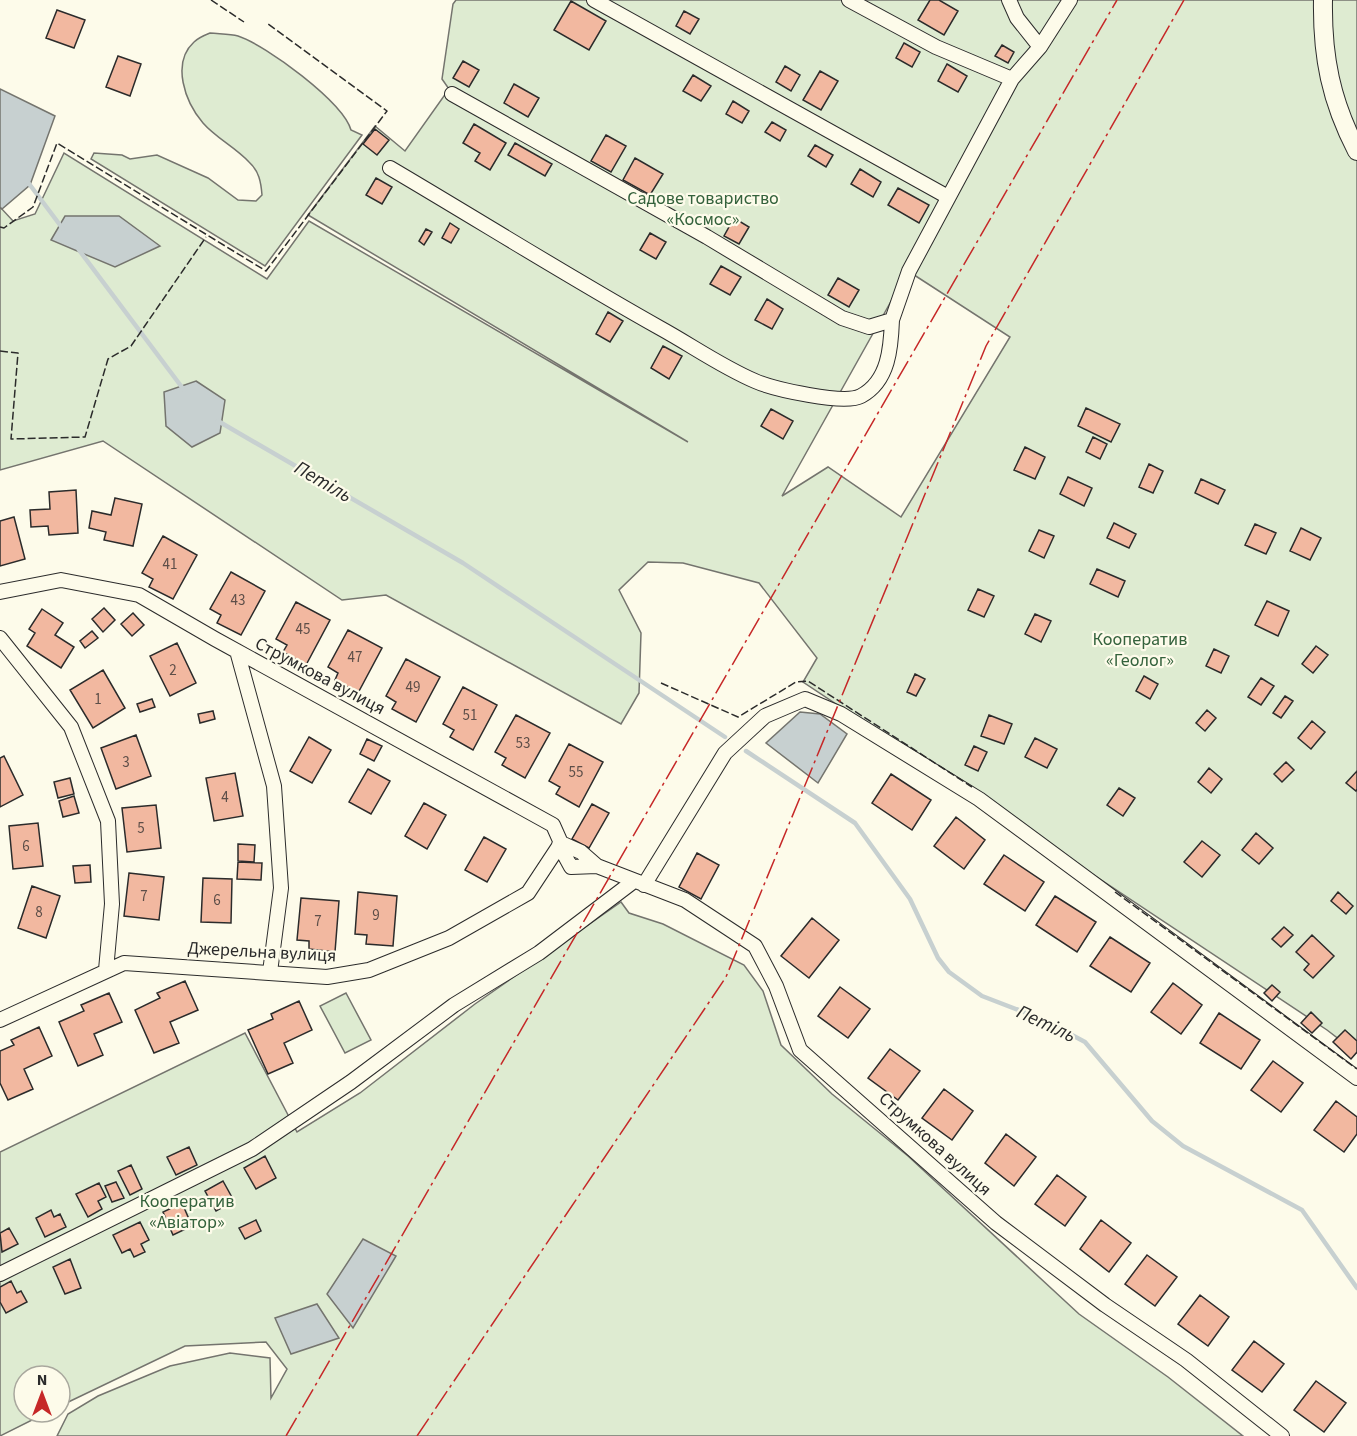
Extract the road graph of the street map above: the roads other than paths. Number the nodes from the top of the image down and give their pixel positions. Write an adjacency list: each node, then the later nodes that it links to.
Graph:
1 (594, 0): 11 (street)
2 (849, 0): 7 (street)
3 (1009, 0): 6 (street)
4 (1070, 0): 6 (street)
5 (1323, 0): 9 (street)
6 (1040, 46): 7 (street)
7 (1012, 79): 11 (street)
8 (452, 94): 12 (street)
9 (1357, 151)
10 (390, 168): 12 (street)
11 (948, 197): 12 (street)
12 (892, 320)
13 (0, 592): 15 (street, Струмкова вулиця)
14 (0, 638): 18 (street)
15 (237, 651): 16 (street, Струмкова вулиця); 19 (street)
16 (560, 844): 17 (street, Струмкова вулиця); 19 (street, Джерельна вулиця)
17 (639, 883): 21 (street); 22 (street); 23 (street, Струмкова вулиця)
18 (106, 970): 19 (street, Джерельна вулиця); 20 (street, Джерельна вулиця)
19 (270, 972)
20 (0, 1020)
21 (1357, 1078)
22 (0, 1274)
23 (1282, 1436)

